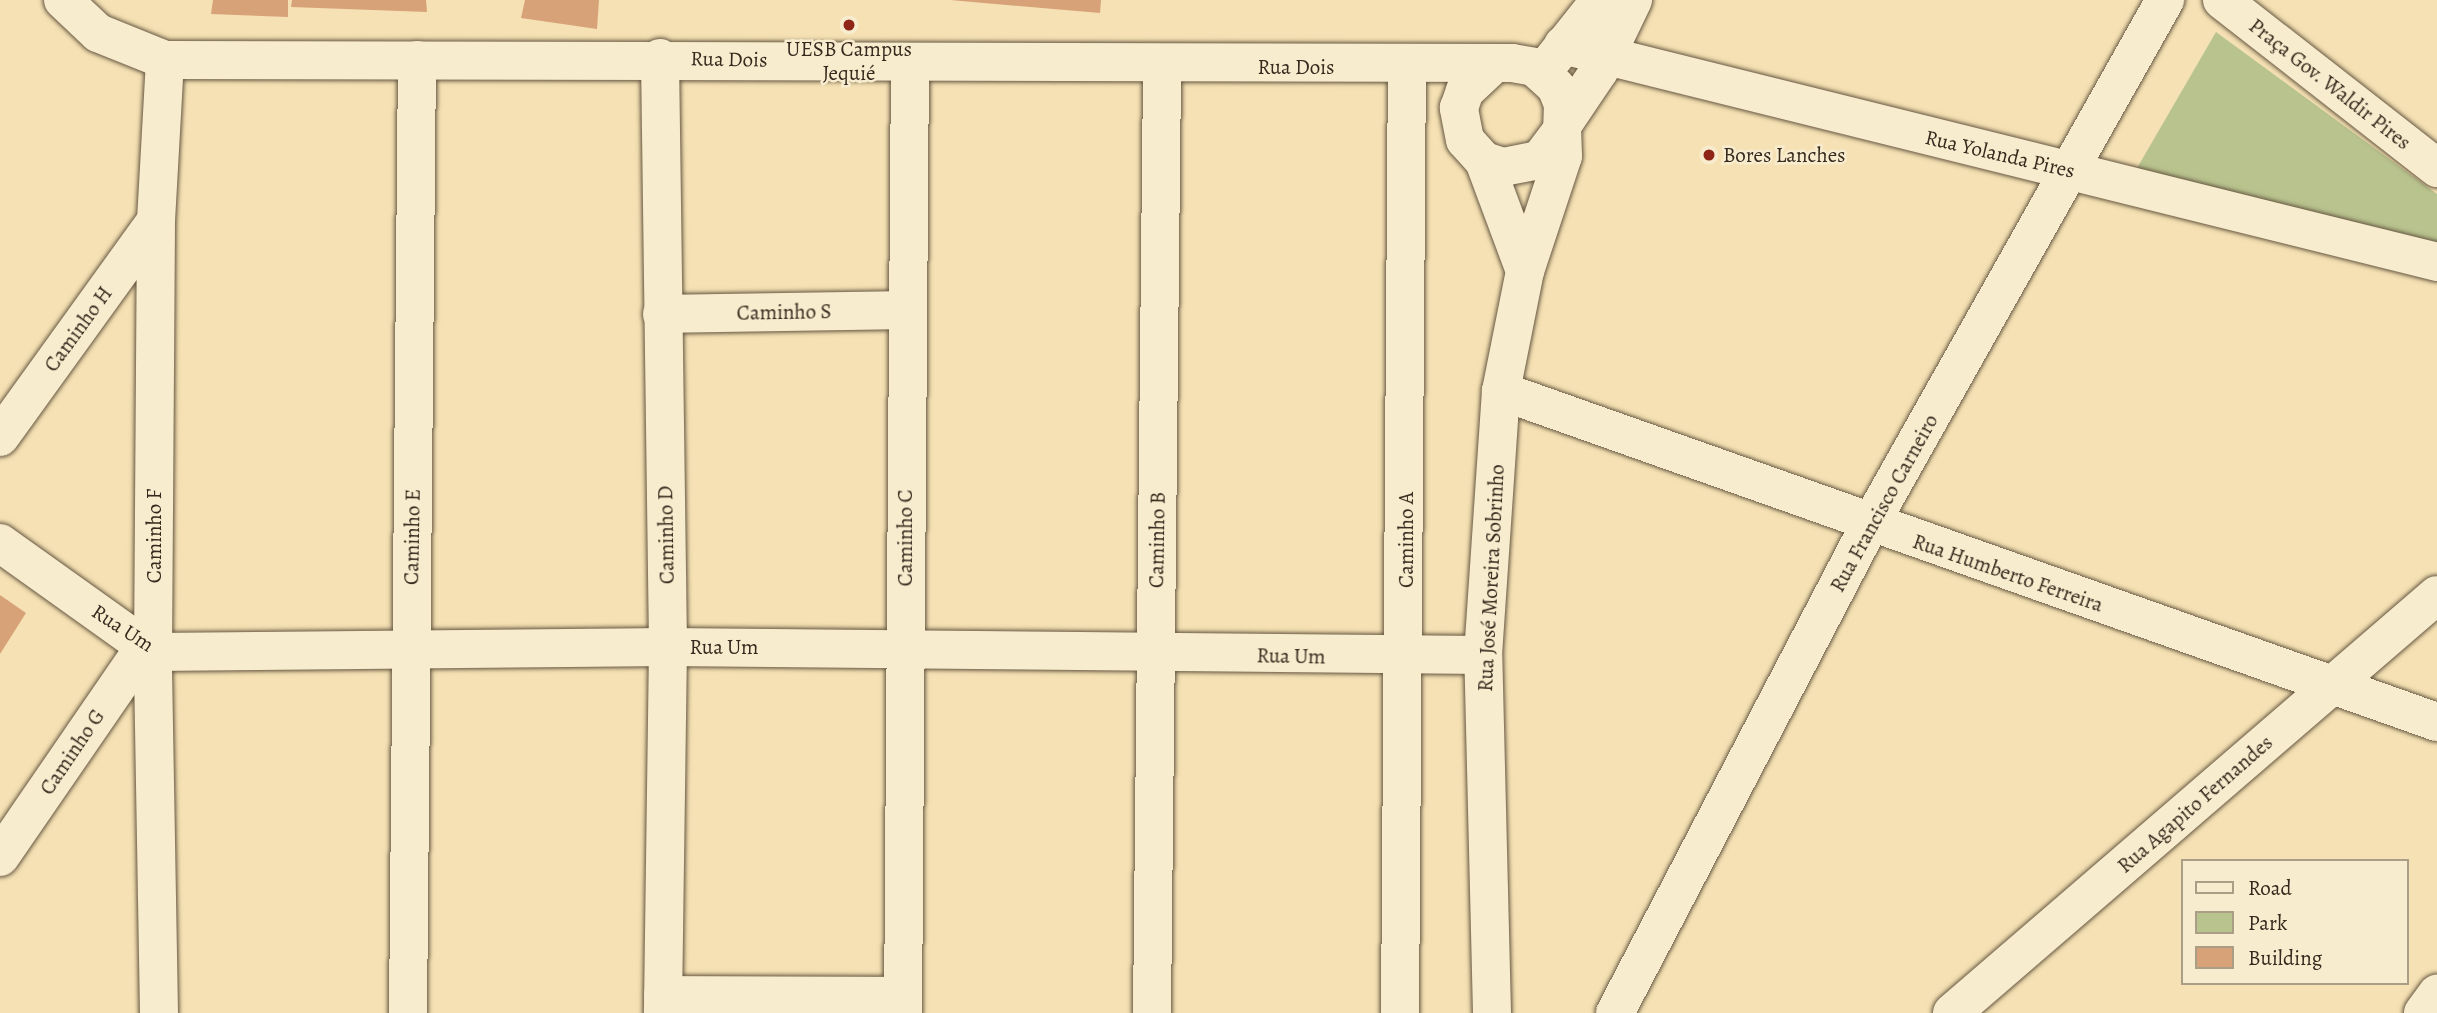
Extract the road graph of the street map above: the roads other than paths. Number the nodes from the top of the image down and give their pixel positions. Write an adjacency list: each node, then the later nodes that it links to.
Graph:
1 (63, 0): 9 (street, Rua Dois)
2 (1600, 0): 7 (street)
3 (1633, 0): 8 (street)
4 (2165, 0): 19 (street, Rua Francisco Carneiro)
5 (2222, 0): 18 (street, Praça Gov. Waldir Pires)
6 (660, 58): 10 (street, Rua Dois); 11 (street, Rua Dois); 24 (street, Caminho D)
7 (1551, 59): 8 (street, Rua Yolanda Pires); 14 (street); 16 (street)
8 (1605, 59): 16 (street); 19 (street, Rua Yolanda Pires)
9 (165, 60): 10 (street, Rua Dois); 20 (street, Caminho F)
10 (417, 60): 31 (street, Caminho E)
11 (910, 64): 12 (street, Rua Dois); 23 (street, Caminho C)
12 (1162, 67): 13 (street, Rua Dois); 34 (street, Caminho B)
13 (1410, 67): 14 (street, Rua Dois); 15 (street); 36 (street, Caminho A)
14 (1491, 67): 15 (street)
15 (1460, 125): 17 (street)
16 (1563, 126): 17 (street); 22 (street, Rua José Moreira Sobrinho)
17 (1485, 161): 22 (street)
18 (2437, 167)
19 (2072, 171): 21 (street, Rua Yolanda Pires); 27 (street, Rua Francisco Carneiro)
20 (156, 221): 26 (street, Caminho H); 33 (street, Caminho F)
21 (2437, 262)
22 (1525, 271): 25 (street, Rua José Moreira Sobrinho)
23 (906, 310): 24 (street, Caminho S); 32 (street, Caminho C)
24 (662, 314): 30 (street, Caminho D)
25 (1502, 391): 27 (street, Rua Humberto Ferreira); 35 (street, Rua José Moreira Sobrinho)
26 (0, 438)
27 (1869, 526): 37 (street, Rua Humberto Ferreira); 48 (street, Rua Francisco Carneiro)
28 (0, 543): 33 (street, Rua Um)
29 (2437, 595): 37 (street, Rua Agapito Fernandes)
30 (668, 647): 31 (street, Rua Um); 32 (street, Rua Um); 41 (street, Caminho D)
31 (411, 648): 33 (street, Rua Um); 44 (street, Caminho E)
32 (904, 648): 34 (street, Rua Um); 42 (street, Caminho C)
33 (149, 649): 39 (street, Caminho G); 43 (street, Caminho F)
34 (1156, 653): 36 (street, Rua Um); 45 (street, Caminho B)
35 (1483, 655): 36 (street, Rua Um); 47 (street, Rua José Moreira Sobrinho)
36 (1406, 658): 46 (street, Caminho A)
37 (2332, 685): 38 (street, Rua Humberto Ferreira); 49 (street, Rua Agapito Fernandes)
38 (2437, 722)
39 (0, 857)
40 (2437, 994): 50 (street)
41 (663, 1004): 42 (street)
42 (903, 1004)
43 (159, 1013)
44 (408, 1013)
45 (1152, 1013)
46 (1400, 1013)
47 (1492, 1013)
48 (1615, 1013)
49 (1952, 1013)
50 (2423, 1013)

